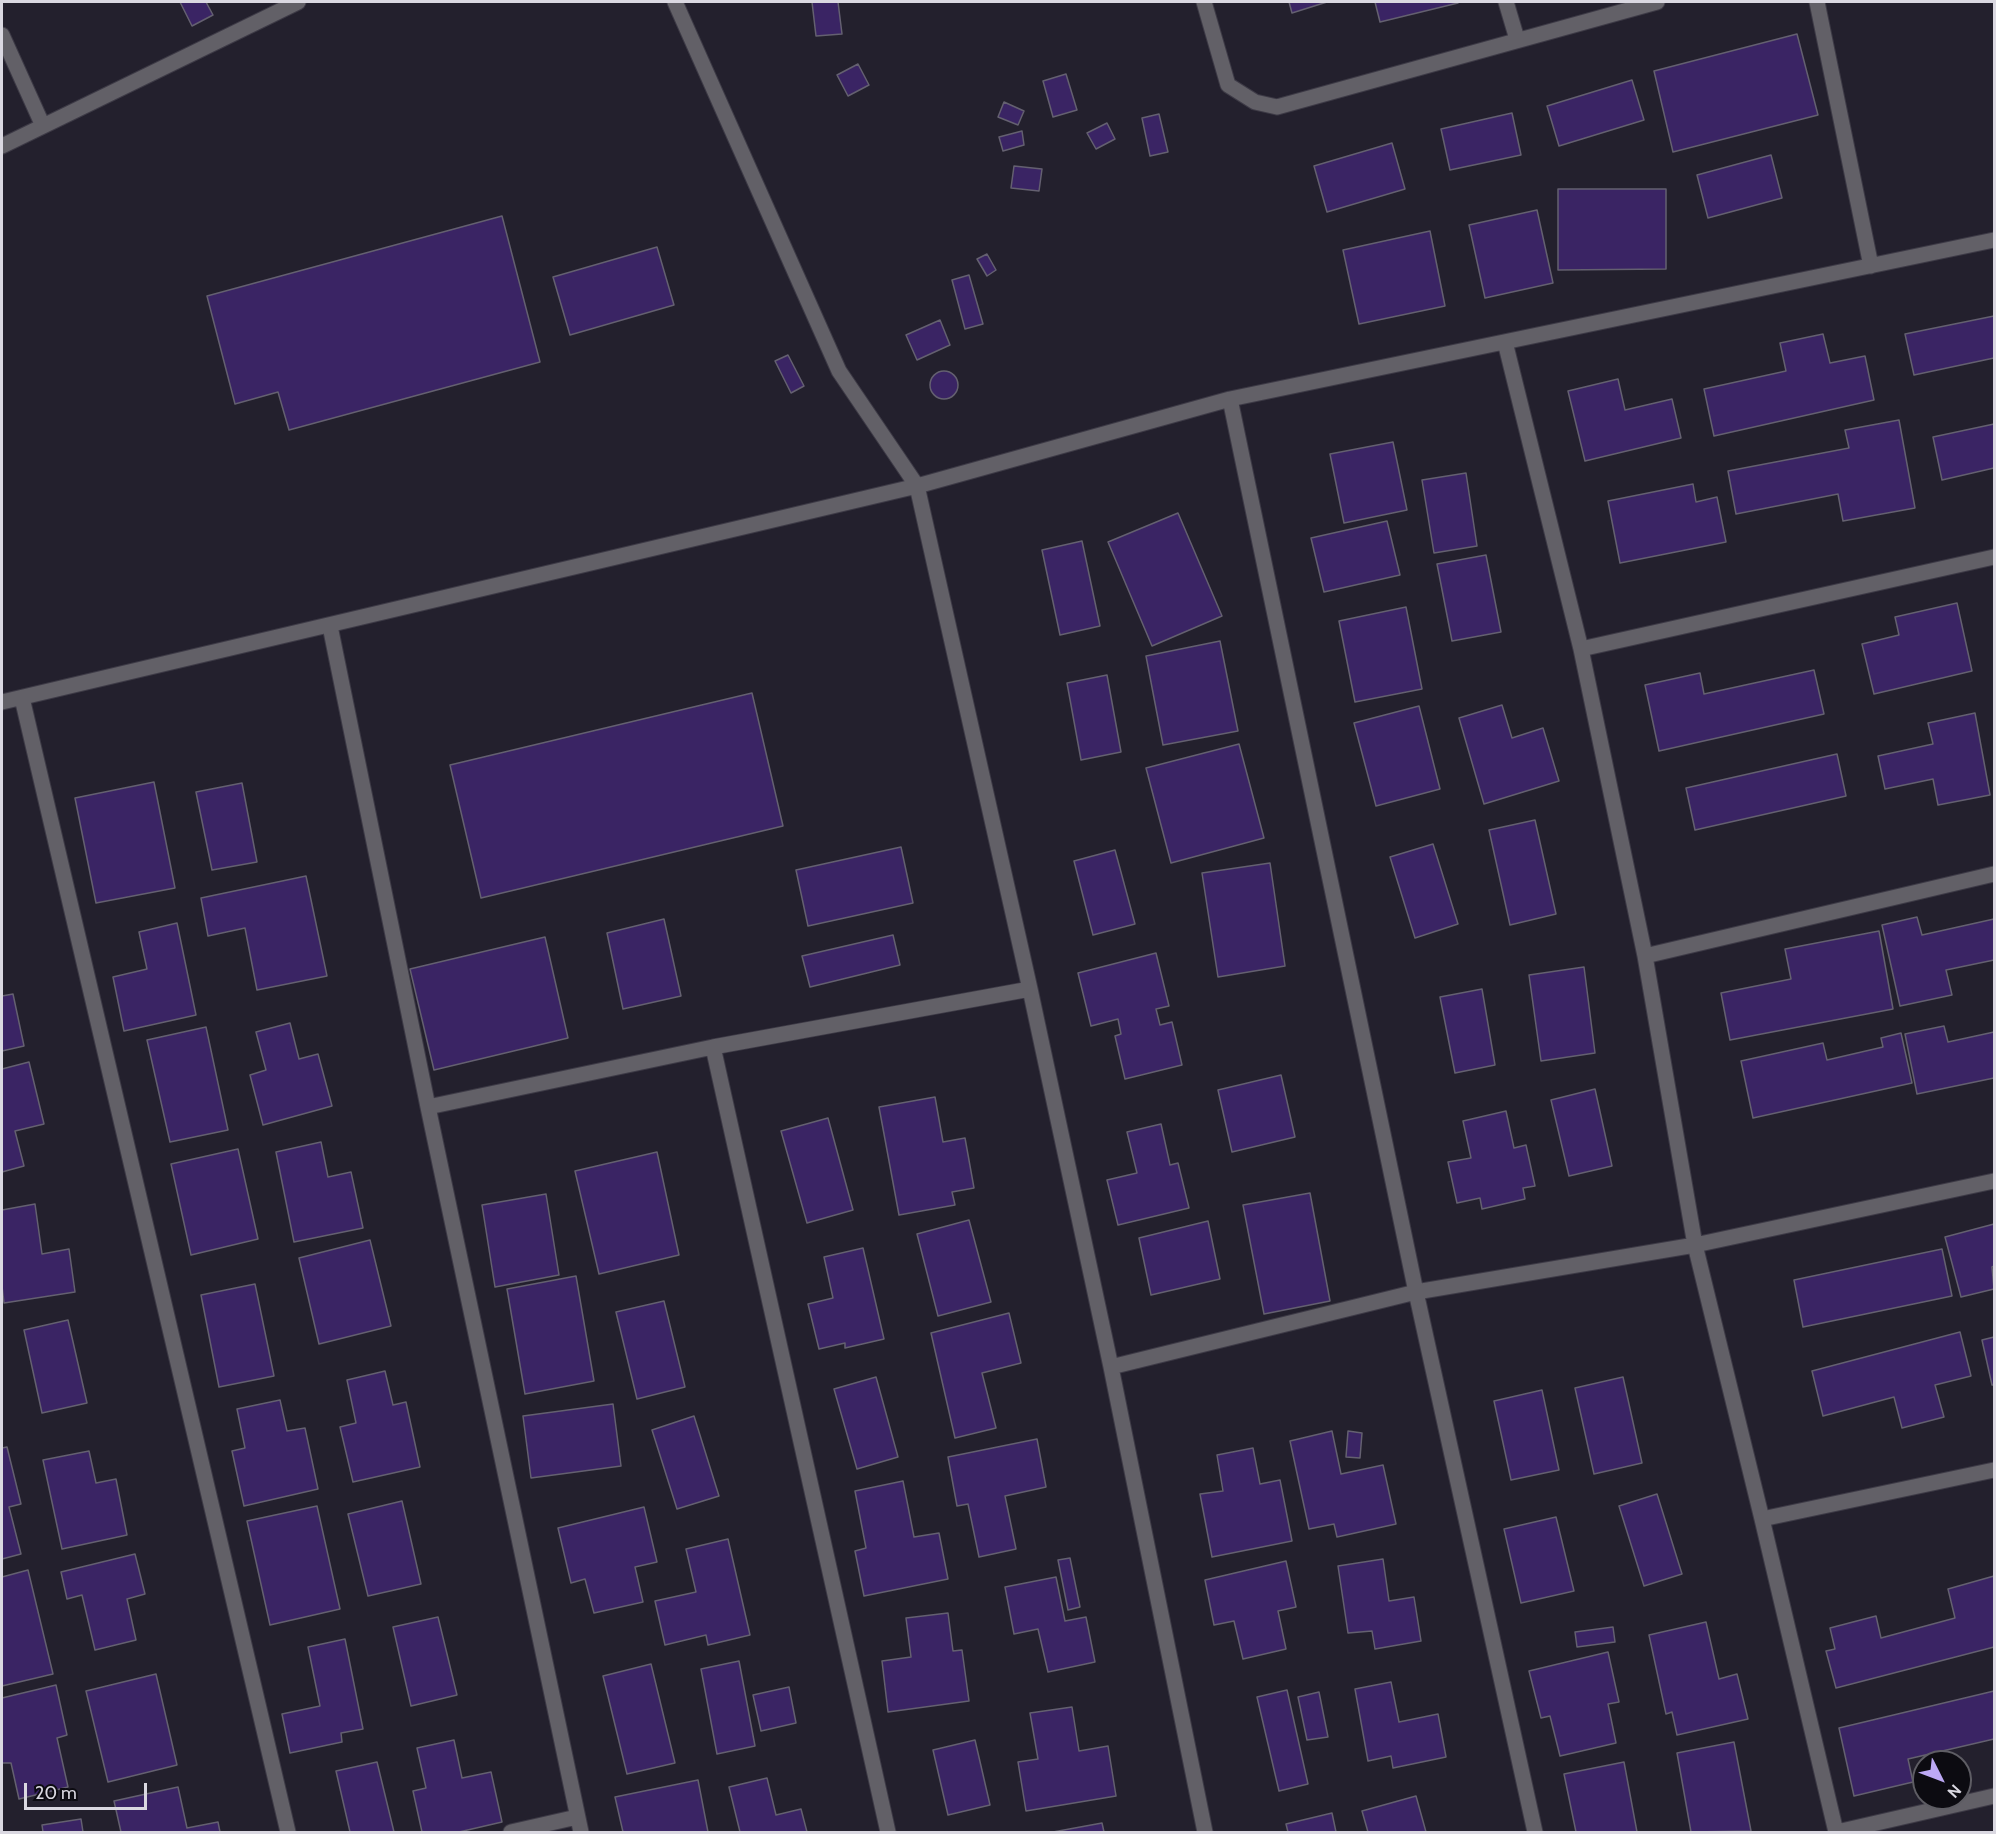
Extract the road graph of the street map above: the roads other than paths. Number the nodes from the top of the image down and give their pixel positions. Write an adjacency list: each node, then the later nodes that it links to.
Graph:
1 (298, 2): 9 (street)
2 (675, 2): 15 (street)
3 (1204, 2): 8 (street)
4 (1506, 2): 8 (street)
5 (1658, 2): 8 (street)
6 (1817, 2): 12 (street)
7 (2, 35): 9 (street)
8 (1517, 39)
9 (43, 126): 10 (street)
10 (2, 146)
11 (1995, 240): 12 (street)
12 (1872, 266): 13 (street)
13 (1505, 342): 14 (street); 18 (street)
14 (1230, 399): 15 (street); 28 (street)
15 (917, 486): 17 (street); 23 (street)
16 (1995, 557): 18 (street)
17 (330, 626): 19 (street); 25 (street)
18 (1581, 649): 22 (street)
19 (22, 698): 20 (street); 34 (street)
20 (2, 702)
21 (1995, 874): 22 (street)
22 (1645, 956): 27 (street)
23 (1030, 988): 24 (street); 29 (street)
24 (713, 1047): 25 (street); 37 (street)
25 (428, 1107): 33 (street)
26 (1995, 1181): 27 (street)
27 (1695, 1245): 28 (street); 31 (street)
28 (1416, 1292): 29 (street); 39 (street)
29 (1111, 1367): 38 (street)
30 (1995, 1470): 31 (street)
31 (1762, 1519): 40 (street)
32 (1995, 1796): 40 (street)
33 (577, 1817): 35 (street); 36 (street)
34 (288, 1833)
35 (511, 1833)
36 (581, 1833)
37 (888, 1833)
38 (1205, 1833)
39 (1534, 1833)
40 (1837, 1833)

